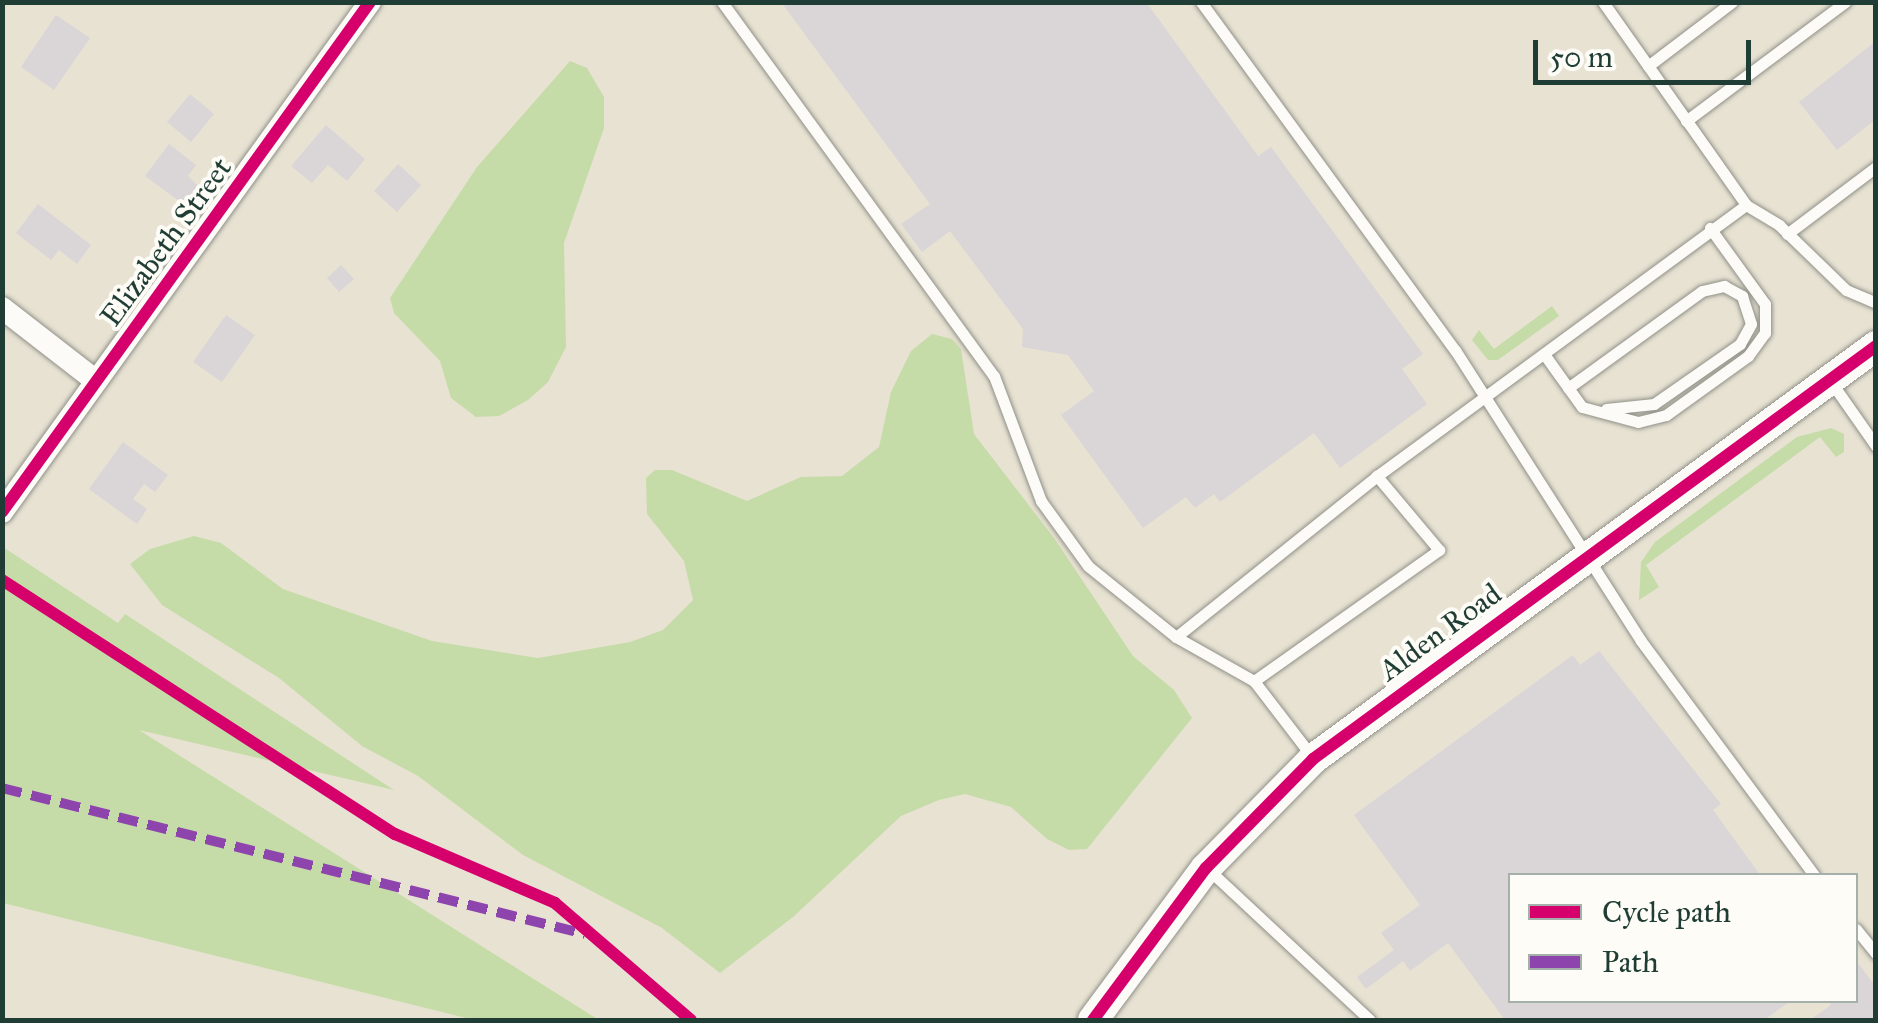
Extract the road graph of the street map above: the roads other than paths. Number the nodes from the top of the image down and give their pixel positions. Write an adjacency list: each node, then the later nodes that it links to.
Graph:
1 (370, 2): 18 (street, Elizabeth Street)
2 (722, 2): 26 (lane)
3 (1201, 2): 20 (lane)
4 (1732, 2): 7 (lane)
5 (1845, 2): 8 (lane)
6 (1604, 3): 7 (lane)
7 (1648, 66): 8 (lane)
8 (1686, 121): 10 (lane)
9 (1876, 167): 12 (lane)
10 (1746, 205): 11 (lane); 12 (lane)
11 (1710, 228): 16 (lane); 21 (lane)
12 (1786, 234): 13 (lane)
13 (1876, 303)
14 (2, 308): 18 (street)
15 (1876, 346): 17 (street, Alden Road)
16 (1544, 354): 19 (lane); 20 (lane)
17 (1829, 379): 22 (lane); 25 (street, Alden Road)
18 (96, 381): 24 (street, Elizabeth Street)
19 (1568, 388): 21 (lane); 21 (lane)
20 (1482, 399): 23 (lane); 25 (lane)
21 (1606, 409)
22 (1875, 444)
23 (1377, 476): 26 (lane); 27 (lane)
24 (2, 512)
25 (1586, 558): 28 (street, Alden Road); 30 (lane)
26 (1176, 637): 27 (lane)
27 (1254, 680): 28 (lane)
28 (1313, 759): 29 (street, Alden Road)
29 (1206, 868): 33 (street, Alden Road); 34 (lane)
30 (1812, 873)
31 (1858, 932): 32 (lane)
32 (1876, 954)
33 (1093, 1020)
34 (1370, 1020)

